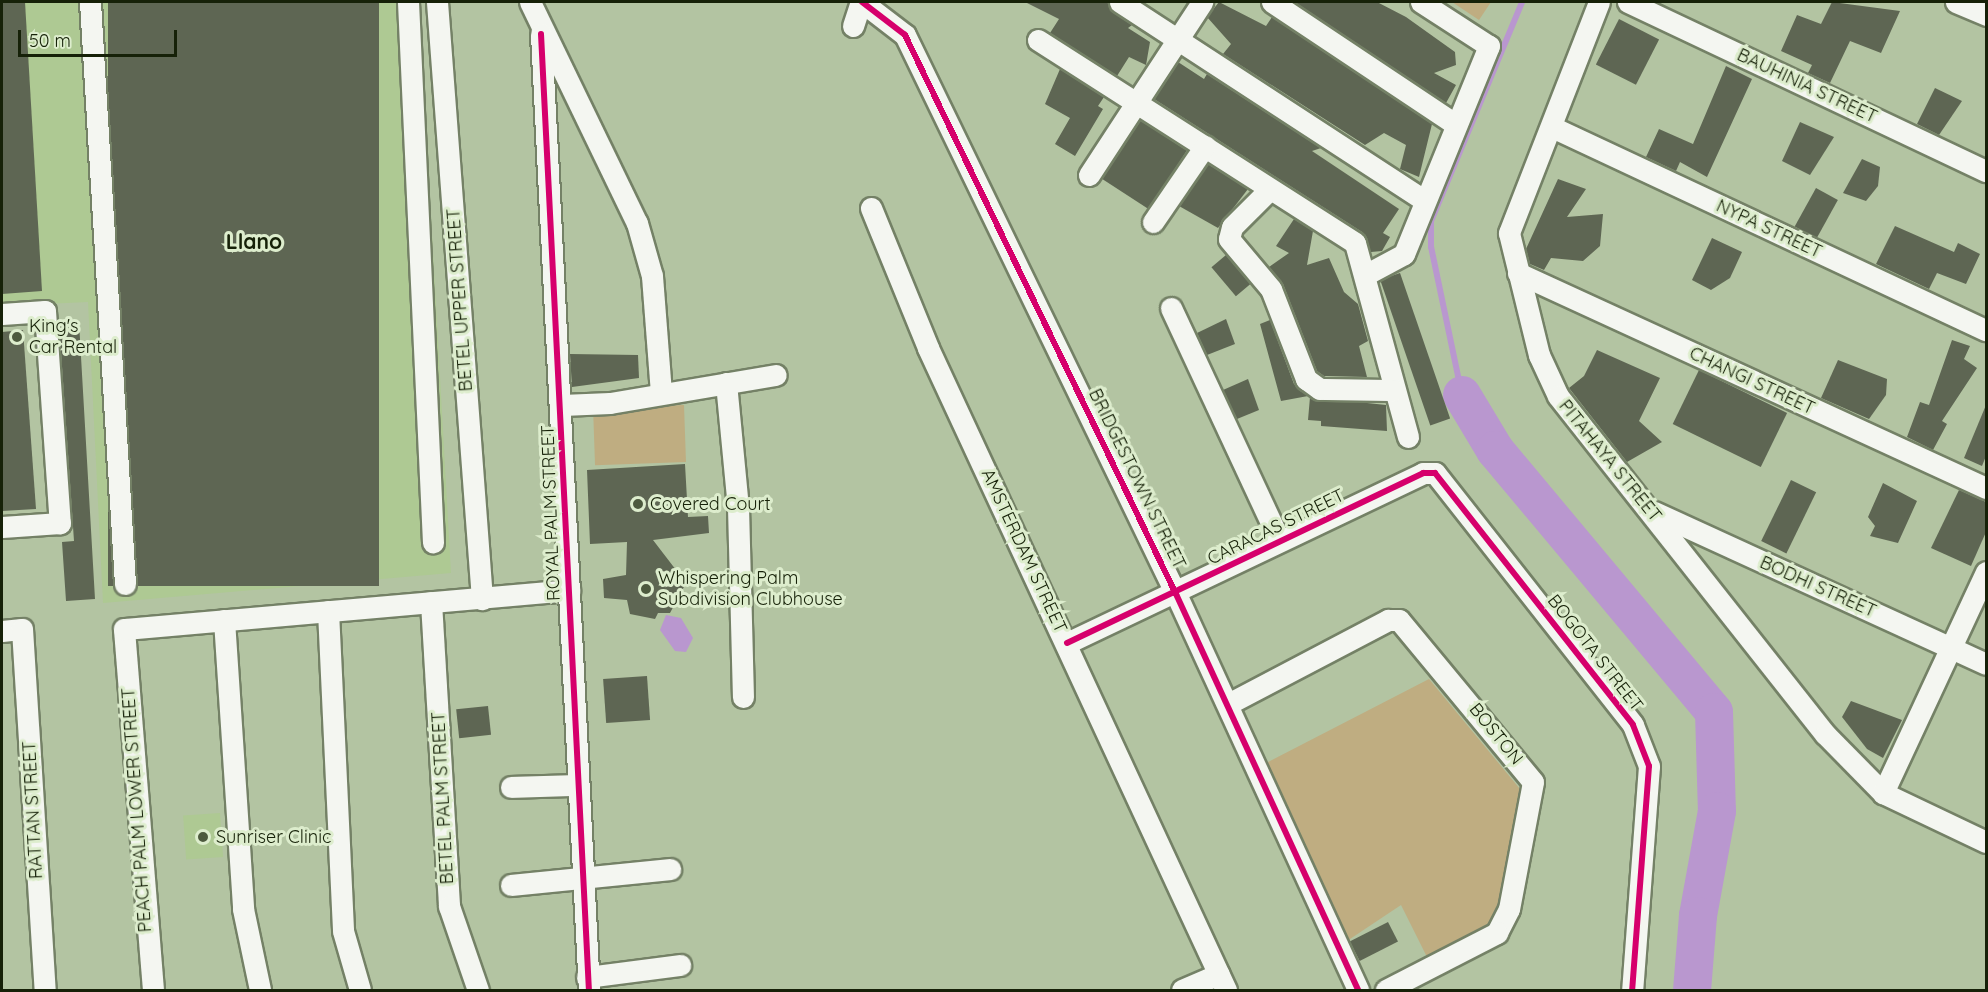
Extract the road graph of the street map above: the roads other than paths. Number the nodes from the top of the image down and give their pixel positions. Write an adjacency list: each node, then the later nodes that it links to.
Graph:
1 (90, 2): 46 (street)
2 (408, 2): 44 (street)
3 (437, 2): 49 (street, BETEL UPPER STREET)
4 (530, 2): 15 (street)
5 (861, 2): 14 (street, BRIDGESTOWN STREET); 48 (street, BRIDGESTOWN STREET)
6 (1120, 2): 16 (street)
7 (1202, 2): 16 (street)
8 (1272, 2): 19 (street)
9 (1421, 2): 19 (street)
10 (1599, 2): 20 (street, PITAHAYA STREET)
11 (1628, 2): 22 (street, BAUHINIA STREET)
12 (1956, 2): 13 (street)
13 (1986, 15)
14 (853, 26)
15 (541, 34): 36 (street); 37 (street, ROYAL PALM STREET)
16 (1177, 39): 18 (street); 25 (street)
17 (1038, 40): 18 (street)
18 (1136, 102): 21 (street); 23 (street)
19 (1455, 124): 25 (street)
20 (1552, 127): 28 (street, PITAHAYA STREET); 32 (street, NYPA STREET)
21 (1205, 146): 24 (street); 27 (street)
22 (1986, 171)
23 (1089, 175)
24 (1269, 190): 29 (street); 35 (street)
25 (1425, 201): 29 (street)
26 (871, 208): 54 (street, AMSTERDAM STREET)
27 (1153, 222)
28 (1518, 273): 40 (street, CHANGI STREET); 41 (street, PITAHAYA STREET)
29 (1365, 275): 35 (street)
30 (1171, 308): 43 (street)
31 (2, 314): 42 (street)
32 (1986, 330)
33 (776, 375): 34 (street)
34 (726, 383): 36 (street); 57 (street)
35 (1394, 390): 38 (street)
36 (661, 392): 37 (street)
37 (562, 405): 47 (street, ROYAL PALM STREET)
38 (1408, 437)
39 (1435, 473): 43 (street, CARACAS STREET); 77 (street, BOGOTA STREET)
40 (1986, 488)
41 (1649, 510): 55 (street, BODHI STREET); 61 (street, PITAHAYA STREET)
42 (2, 527)
43 (1279, 540): 48 (street, CARACAS STREET)
44 (434, 542)
45 (1986, 572): 55 (street)
46 (125, 584)
47 (569, 590): 49 (street); 59 (street, ROYAL PALM STREET)
48 (1176, 594): 54 (street, CARACAS STREET); 58 (street, BRIDGESTOWN STREET)
49 (482, 598): 50 (street)
50 (431, 602): 51 (street); 73 (street, BETEL PALM STREET)
51 (328, 611): 52 (street); 72 (street)
52 (224, 620): 70 (street, PEACH PALM LOWER STREET); 71 (street)
53 (12, 630): 69 (street, RATTAN STREET)
54 (1067, 643): 67 (street, AMSTERDAM STREET)
55 (1952, 648): 56 (street, BODHI STREET); 61 (street)
56 (1986, 664)
57 (743, 697)
58 (1228, 704): 75 (street, BRIDGESTOWN STREET); 76 (street, BOSTON)
59 (576, 785): 60 (street); 64 (street, ROYAL PALM STREET)
60 (511, 787)
61 (1883, 794): 62 (street)
62 (1986, 842)
63 (670, 869): 64 (street)
64 (580, 882): 65 (street); 68 (street, ROYAL PALM STREET)
65 (511, 885)
66 (680, 965): 68 (street)
67 (1223, 982): 74 (street)
68 (588, 984)
69 (45, 990)
70 (153, 990)
71 (260, 990)
72 (360, 990)
73 (478, 990)
74 (1182, 990)
75 (1358, 990)
76 (1386, 990)
77 (1632, 990)

